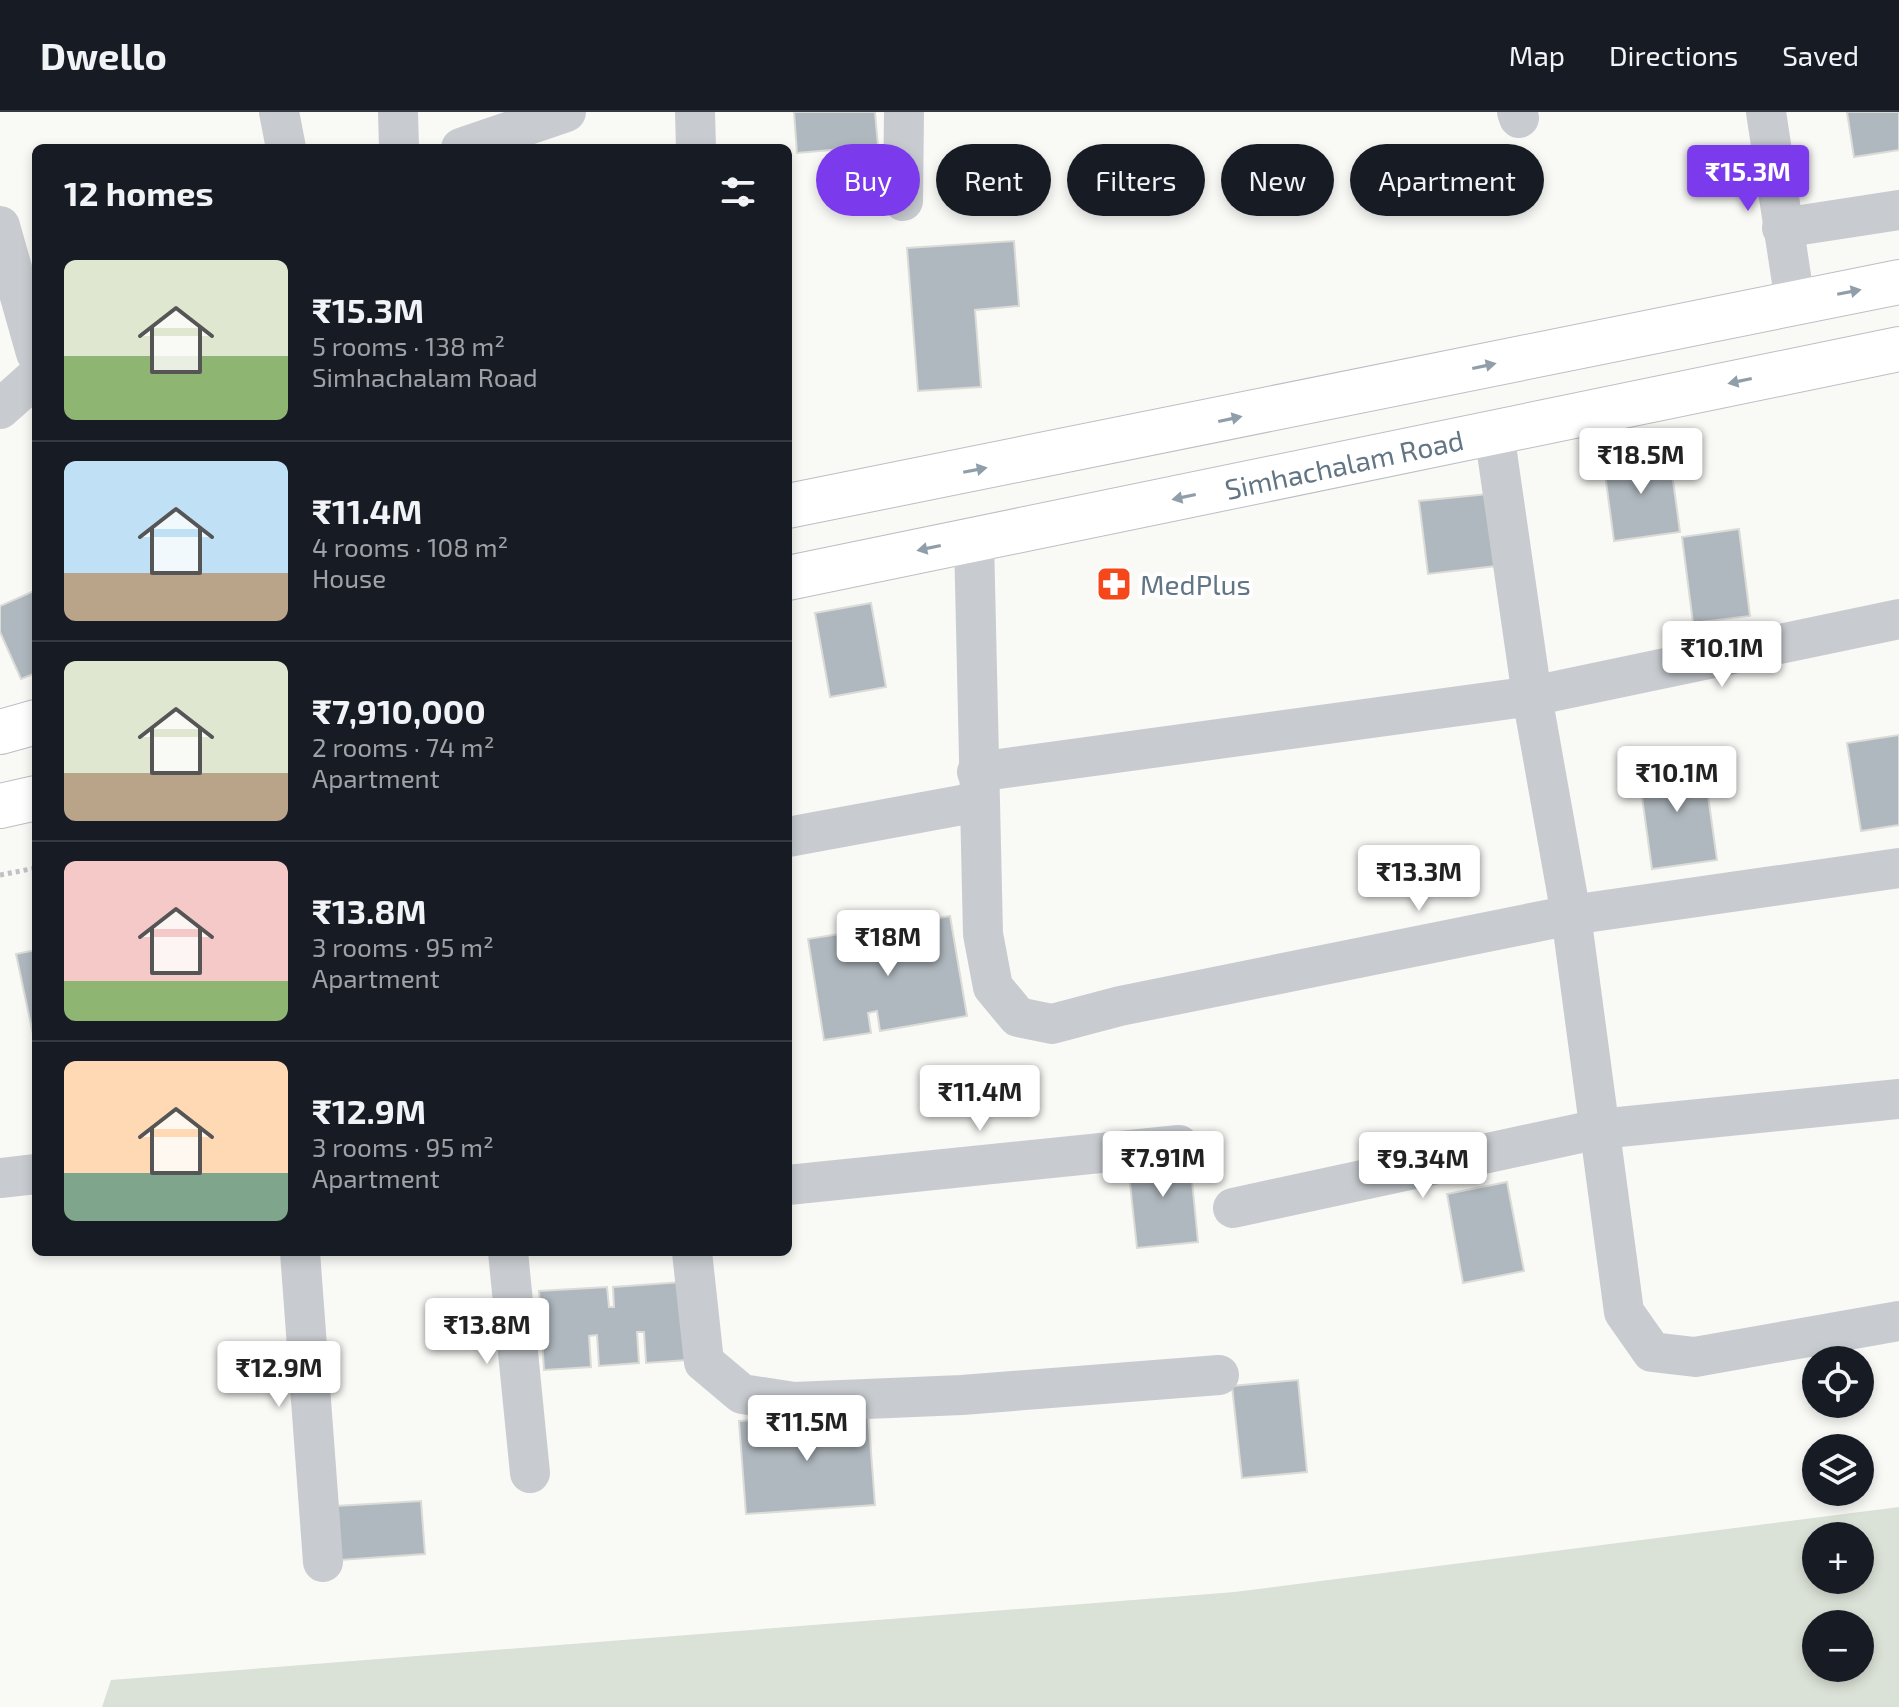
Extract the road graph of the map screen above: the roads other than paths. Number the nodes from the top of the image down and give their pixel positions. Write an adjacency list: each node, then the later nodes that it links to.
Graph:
1 (279, 112): 7 (street)
2 (398, 112): 8 (street)
3 (566, 112): 9 (street)
4 (695, 112): 10 (street)
5 (904, 112): 11 (street)
6 (1766, 112): 14 (street)
7 (285, 144)
8 (399, 144)
9 (473, 144)
10 (696, 144)
11 (904, 144)
12 (1899, 210): 14 (street)
13 (0, 226): 17 (street)
14 (1782, 228): 16 (street)
15 (1899, 282): 16 (main road, one-way to 15)
16 (1795, 302): 19 (main road); 23 (main road, one-way to 16)
17 (32, 339)
18 (1899, 349): 19 (main road, Simhachalam Road)
19 (1805, 367): 22 (main road, Simhachalam Road, one-way to 22)
20 (32, 381): 21 (street)
21 (0, 409)
22 (1494, 432): 24 (main road, Simhachalam Road, one-way to 24); 27 (street)
23 (792, 505)
24 (974, 539): 25 (main road, Simhachalam Road, one-way to 25); 30 (street)
25 (792, 577)
26 (1899, 619): 27 (street)
27 (1532, 696): 30 (street); 35 (street)
28 (32, 723): 29 (main road)
29 (0, 732)
30 (978, 787): 33 (street); 35 (street)
31 (32, 799): 32 (main road)
32 (0, 806)
33 (792, 836)
34 (1899, 868): 35 (street)
35 (1571, 915): 37 (street)
36 (1899, 1099): 37 (street)
37 (1599, 1129): 42 (street); 46 (street)
38 (1179, 1145): 41 (street)
39 (32, 1174): 40 (street)
40 (0, 1178)
41 (792, 1185)
42 (1233, 1208)
43 (300, 1256): 49 (street)
44 (508, 1256): 48 (street)
45 (692, 1256): 47 (street)
46 (1899, 1321)
47 (1219, 1375)
48 (530, 1473)
49 (323, 1562)

